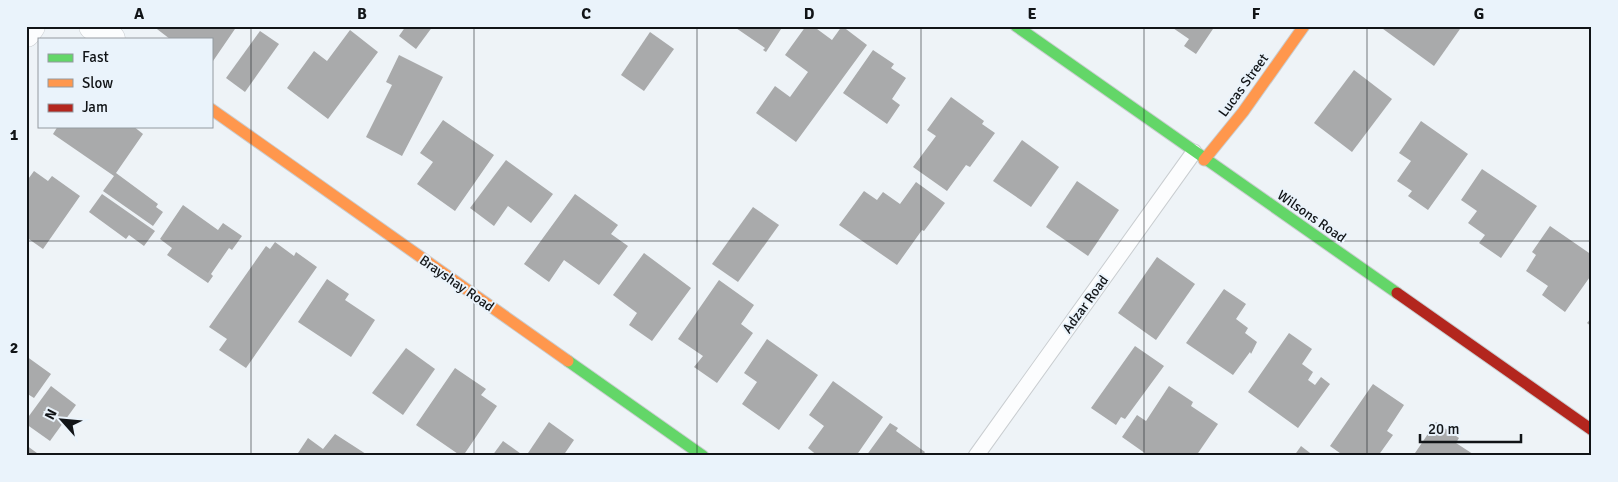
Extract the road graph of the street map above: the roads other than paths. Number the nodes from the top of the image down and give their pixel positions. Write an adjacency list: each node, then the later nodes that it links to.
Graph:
1 (31, 26): 5 (street)
2 (93, 26): 6 (street)
3 (1016, 26): 8 (street, Wilsons Road)
4 (1304, 26): 8 (street, Lucas Street)
5 (26, 33)
6 (110, 38)
7 (212, 110): 10 (street, Brayshay Road)
8 (1199, 156): 9 (street, Wilsons Road); 11 (lane, Adzar Road)
9 (1592, 430)
10 (703, 456)
11 (976, 456)

